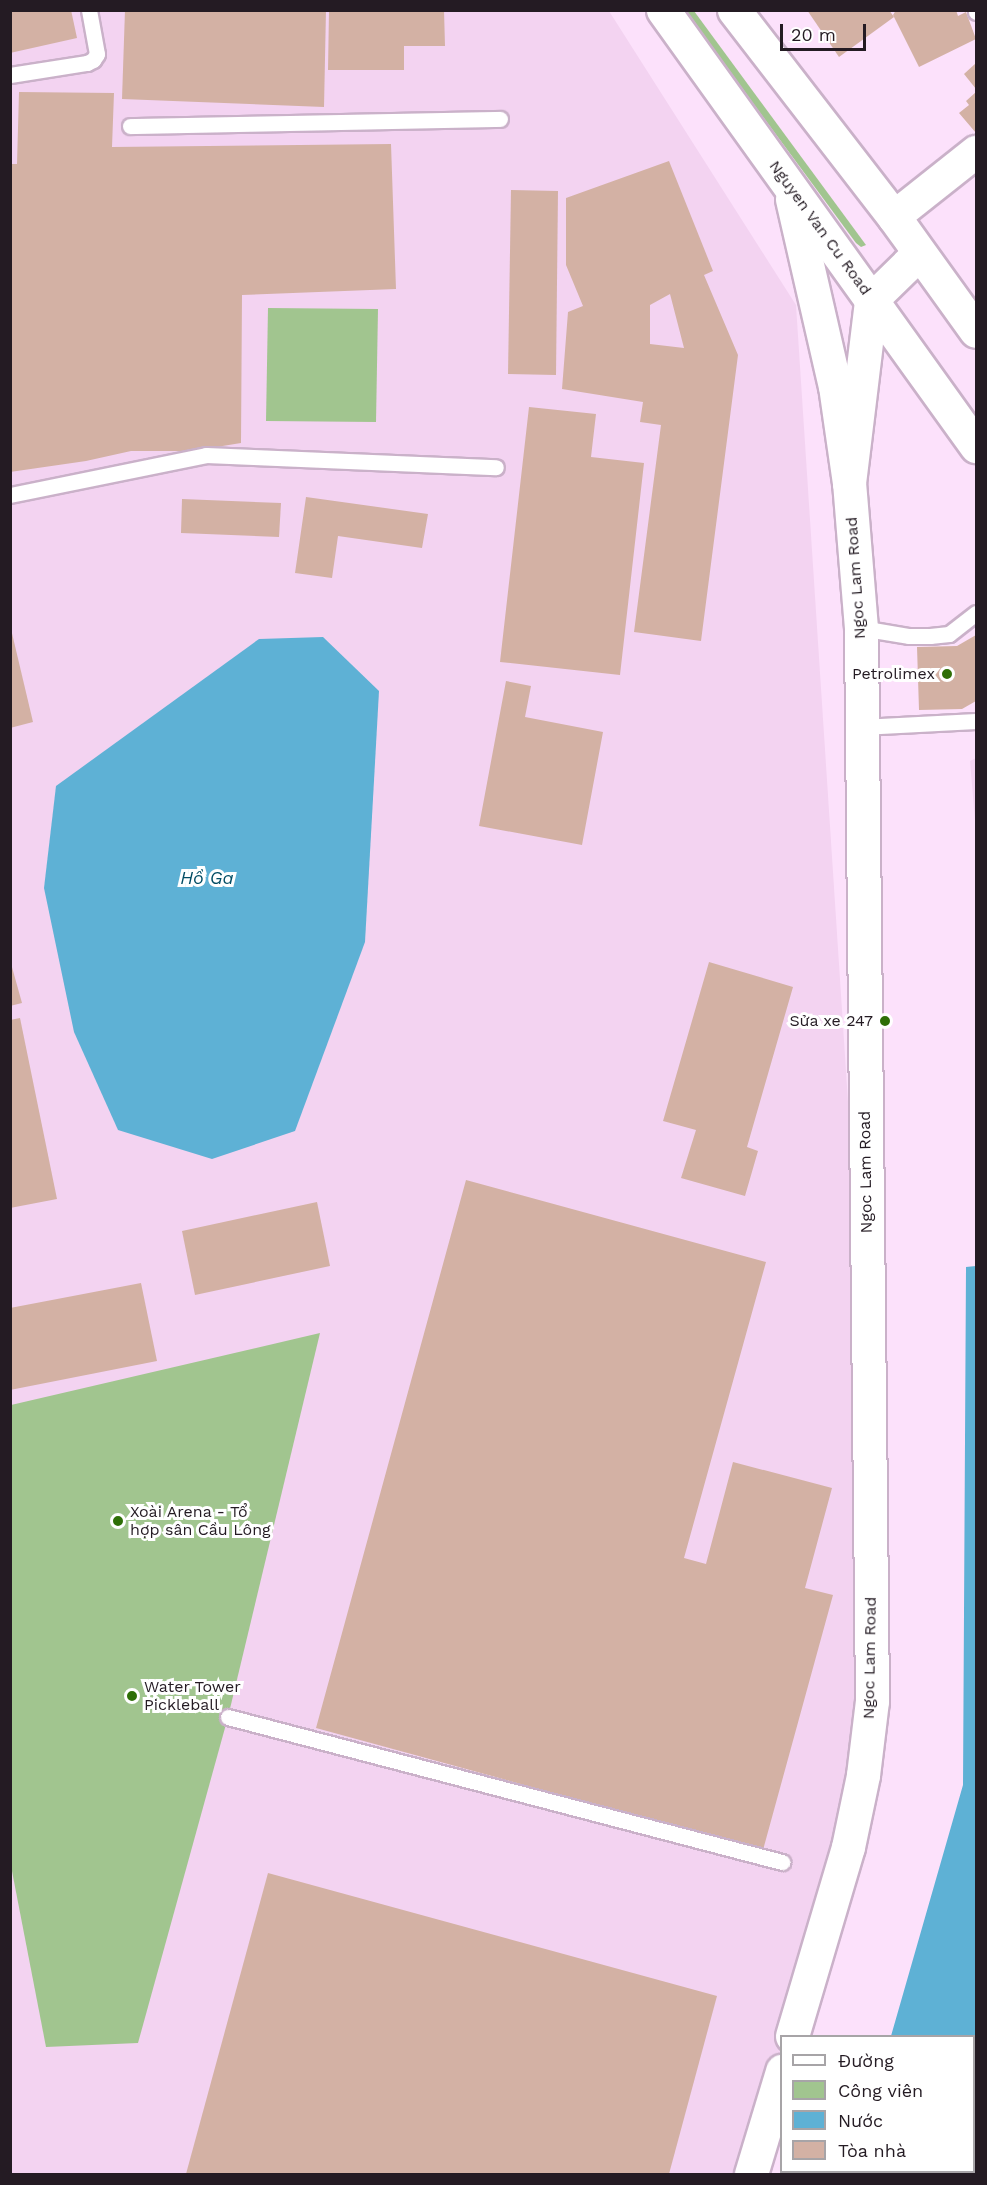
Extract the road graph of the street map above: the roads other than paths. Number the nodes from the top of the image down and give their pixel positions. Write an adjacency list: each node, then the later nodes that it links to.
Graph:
1 (89, 10): 4 (lane)
2 (663, 10): 8 (main road, Nguyen Van Cu Road)
3 (734, 10): 9 (main road)
4 (10, 75)
5 (500, 119): 6 (lane)
6 (130, 126)
7 (976, 152): 9 (street)
8 (789, 186): 11 (main road, Nguyen Van Cu Road); 15 (main road)
9 (894, 217): 10 (main road)
10 (920, 253): 11 (main road); 12 (main road)
11 (871, 300): 13 (main road, Nguyen Van Cu Road); 15 (main road, Ngoc Lam Road)
12 (976, 331)
13 (976, 446)
14 (496, 467): 16 (lane)
15 (849, 483): 18 (main road, Ngoc Lam Road)
16 (10, 495)
17 (976, 613): 18 (lane)
18 (861, 628): 20 (main road, Ngoc Lam Road)
19 (976, 721): 20 (lane)
20 (861, 727): 23 (main road, Ngoc Lam Road)
21 (228, 1717): 22 (lane)
22 (782, 1862)
23 (793, 2035)
24 (780, 2078): 25 (main road)
25 (751, 2175)

